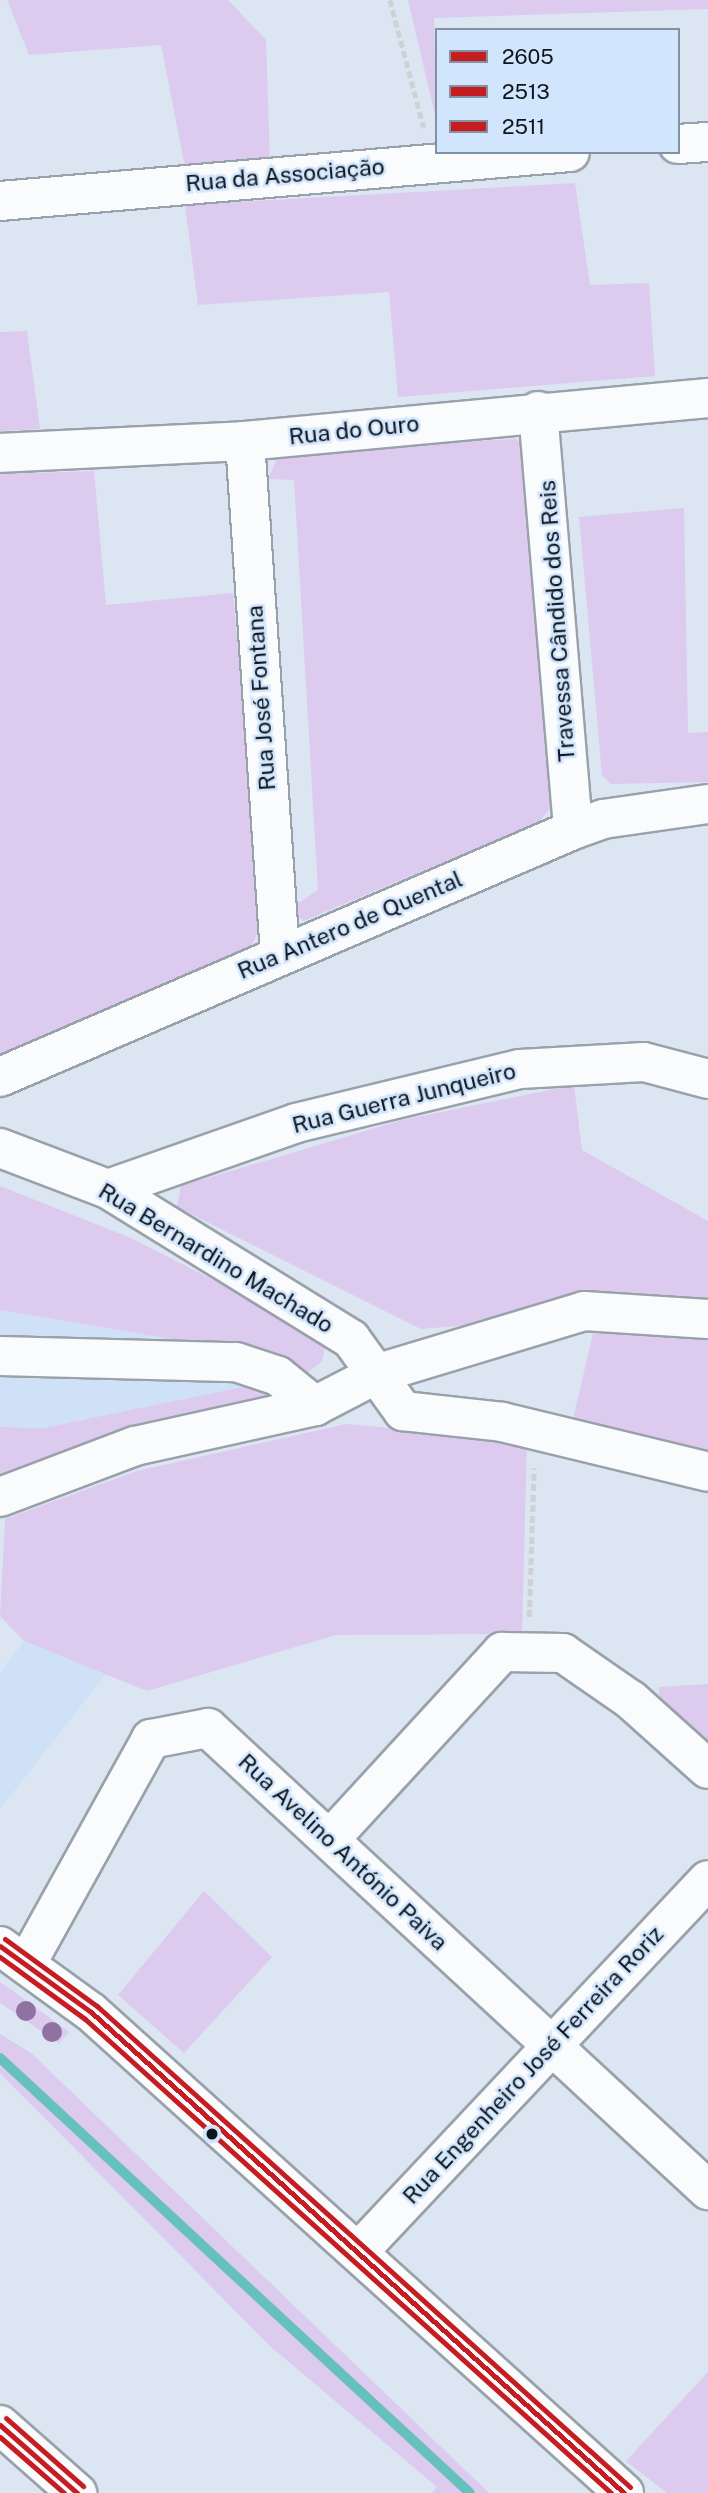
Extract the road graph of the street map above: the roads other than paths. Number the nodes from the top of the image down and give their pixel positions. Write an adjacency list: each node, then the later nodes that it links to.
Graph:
1 (708, 142): 2 (street)
2 (680, 144)
3 (543, 154): 4 (street, Rua da Associação)
4 (0, 201)
5 (708, 398): 6 (street, Rua do Ouro)
6 (538, 411): 7 (street, Rua do Ouro); 10 (street, Travessa Cândido dos Reis)
7 (245, 441): 8 (street, Rua do Ouro); 11 (street, Rua José Fontana)
8 (0, 453)
9 (708, 804): 10 (street, Rua Antero de Quental)
10 (573, 830): 11 (street, Rua Antero de Quental)
11 (280, 955): 12 (street, Rua Antero de Quental)
12 (0, 1077)
13 (708, 1079): 15 (street, Rua Guerra Junqueiro)
14 (0, 1148): 15 (street, Rua Bernardino Machado)
15 (108, 1189): 18 (street, Rua Bernardino Machado)
16 (708, 1319): 18 (street)
17 (0, 1356): 19 (street)
18 (379, 1373): 19 (street); 20 (street, Rua Bernardino Machado)
19 (315, 1406): 21 (street)
20 (708, 1472)
21 (0, 1497)
22 (708, 1769): 23 (street)
23 (331, 1838): 25 (street, Rua Avelino António Paiva); 26 (street, Rua Avelino António Paiva)
24 (708, 1880): 26 (street, Rua Engenheiro José Ferreira Roriz)
25 (14, 1953): 28 (street)
26 (550, 2044): 27 (street, Rua Avelino António Paiva); 28 (street, Rua Engenheiro José Ferreira Roriz)
27 (708, 2190)
28 (359, 2251): 31 (street)
29 (0, 2425): 30 (street)
30 (77, 2493)
31 (624, 2493)

